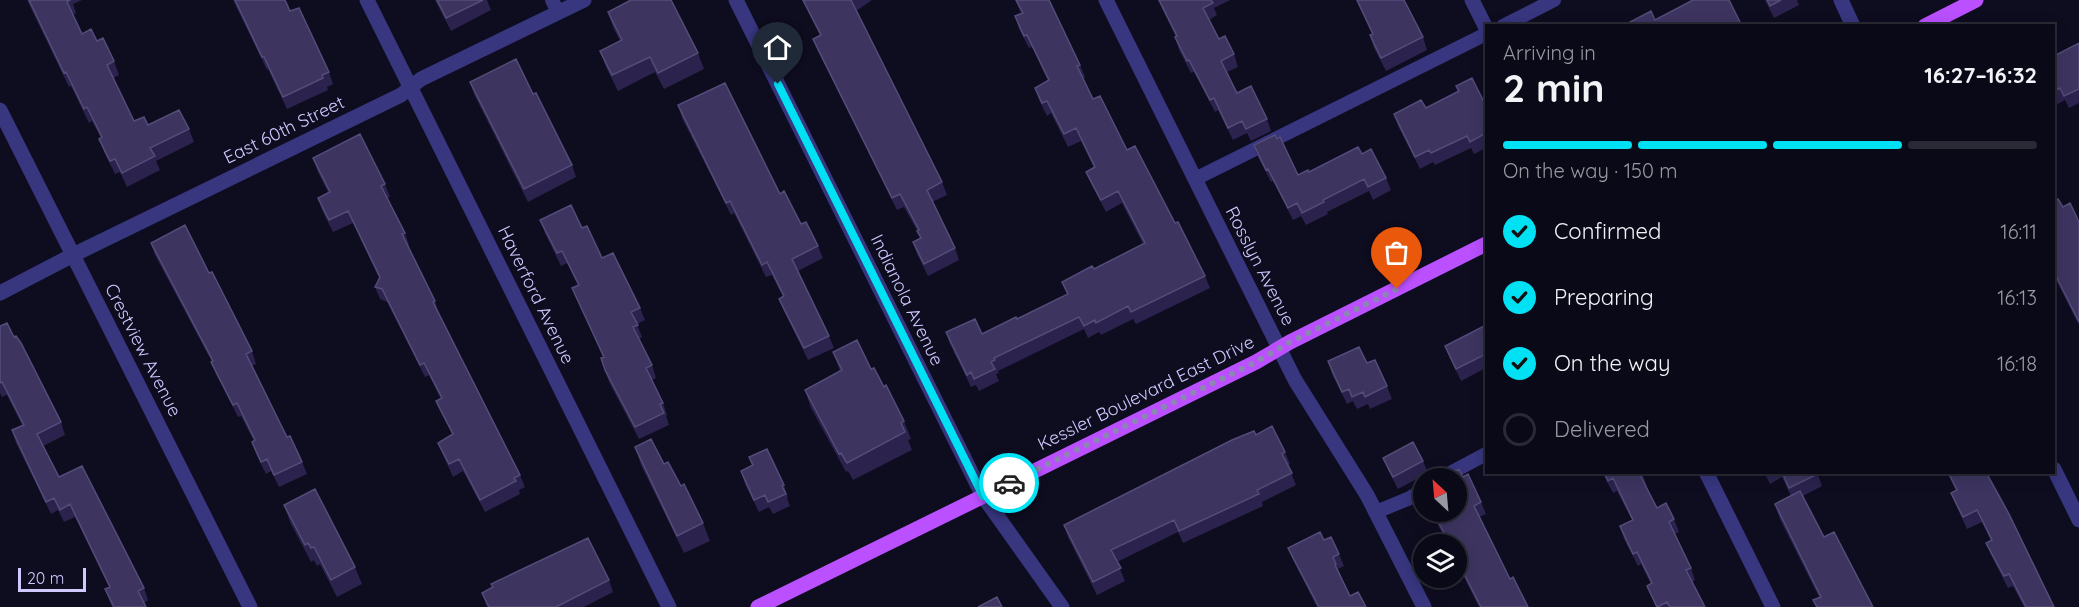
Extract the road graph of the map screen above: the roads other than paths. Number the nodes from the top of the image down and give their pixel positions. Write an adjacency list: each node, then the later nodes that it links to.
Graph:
1 (367, 0): 15 (street, Haverford Avenue)
2 (584, 0): 9 (street, East 60th Street)
3 (736, 0): 26 (street, Indianola Avenue)
4 (1106, 0): 17 (street, Rosslyn Avenue)
5 (1472, 0): 13 (street)
6 (1554, 0): 10 (lane)
7 (1841, 0): 11 (street)
8 (1976, 0): 12 (main road)
9 (555, 6): 15 (street, East 60th Street)
10 (1507, 24)
11 (1852, 24)
12 (1929, 24)
13 (1485, 26)
14 (1485, 34): 17 (lane)
15 (410, 87): 19 (street, East 60th Street); 31 (street, Haverford Avenue)
16 (0, 110): 19 (street, Crestview Avenue)
17 (1195, 179): 21 (street, Rosslyn Avenue)
18 (1485, 245): 21 (main road, Kessler Boulevard East Drive)
19 (73, 255): 20 (street, East 60th Street); 30 (street, Crestview Avenue)
20 (0, 293)
21 (1280, 349): 26 (main road, Kessler Boulevard East Drive); 28 (street, Rosslyn Avenue)
22 (1485, 455): 23 (lane)
23 (1460, 468)
24 (2055, 471): 29 (street)
25 (1707, 474): 35 (street)
26 (983, 496): 32 (main road, Kessler Boulevard East Drive); 33 (street, Indianola Avenue)
27 (1413, 496): 28 (lane)
28 (1376, 512): 34 (street, Rosslyn Avenue)
29 (2079, 520)
30 (250, 607)
31 (669, 607)
32 (758, 607)
33 (1062, 607)
34 (1424, 607)
35 (1773, 607)

